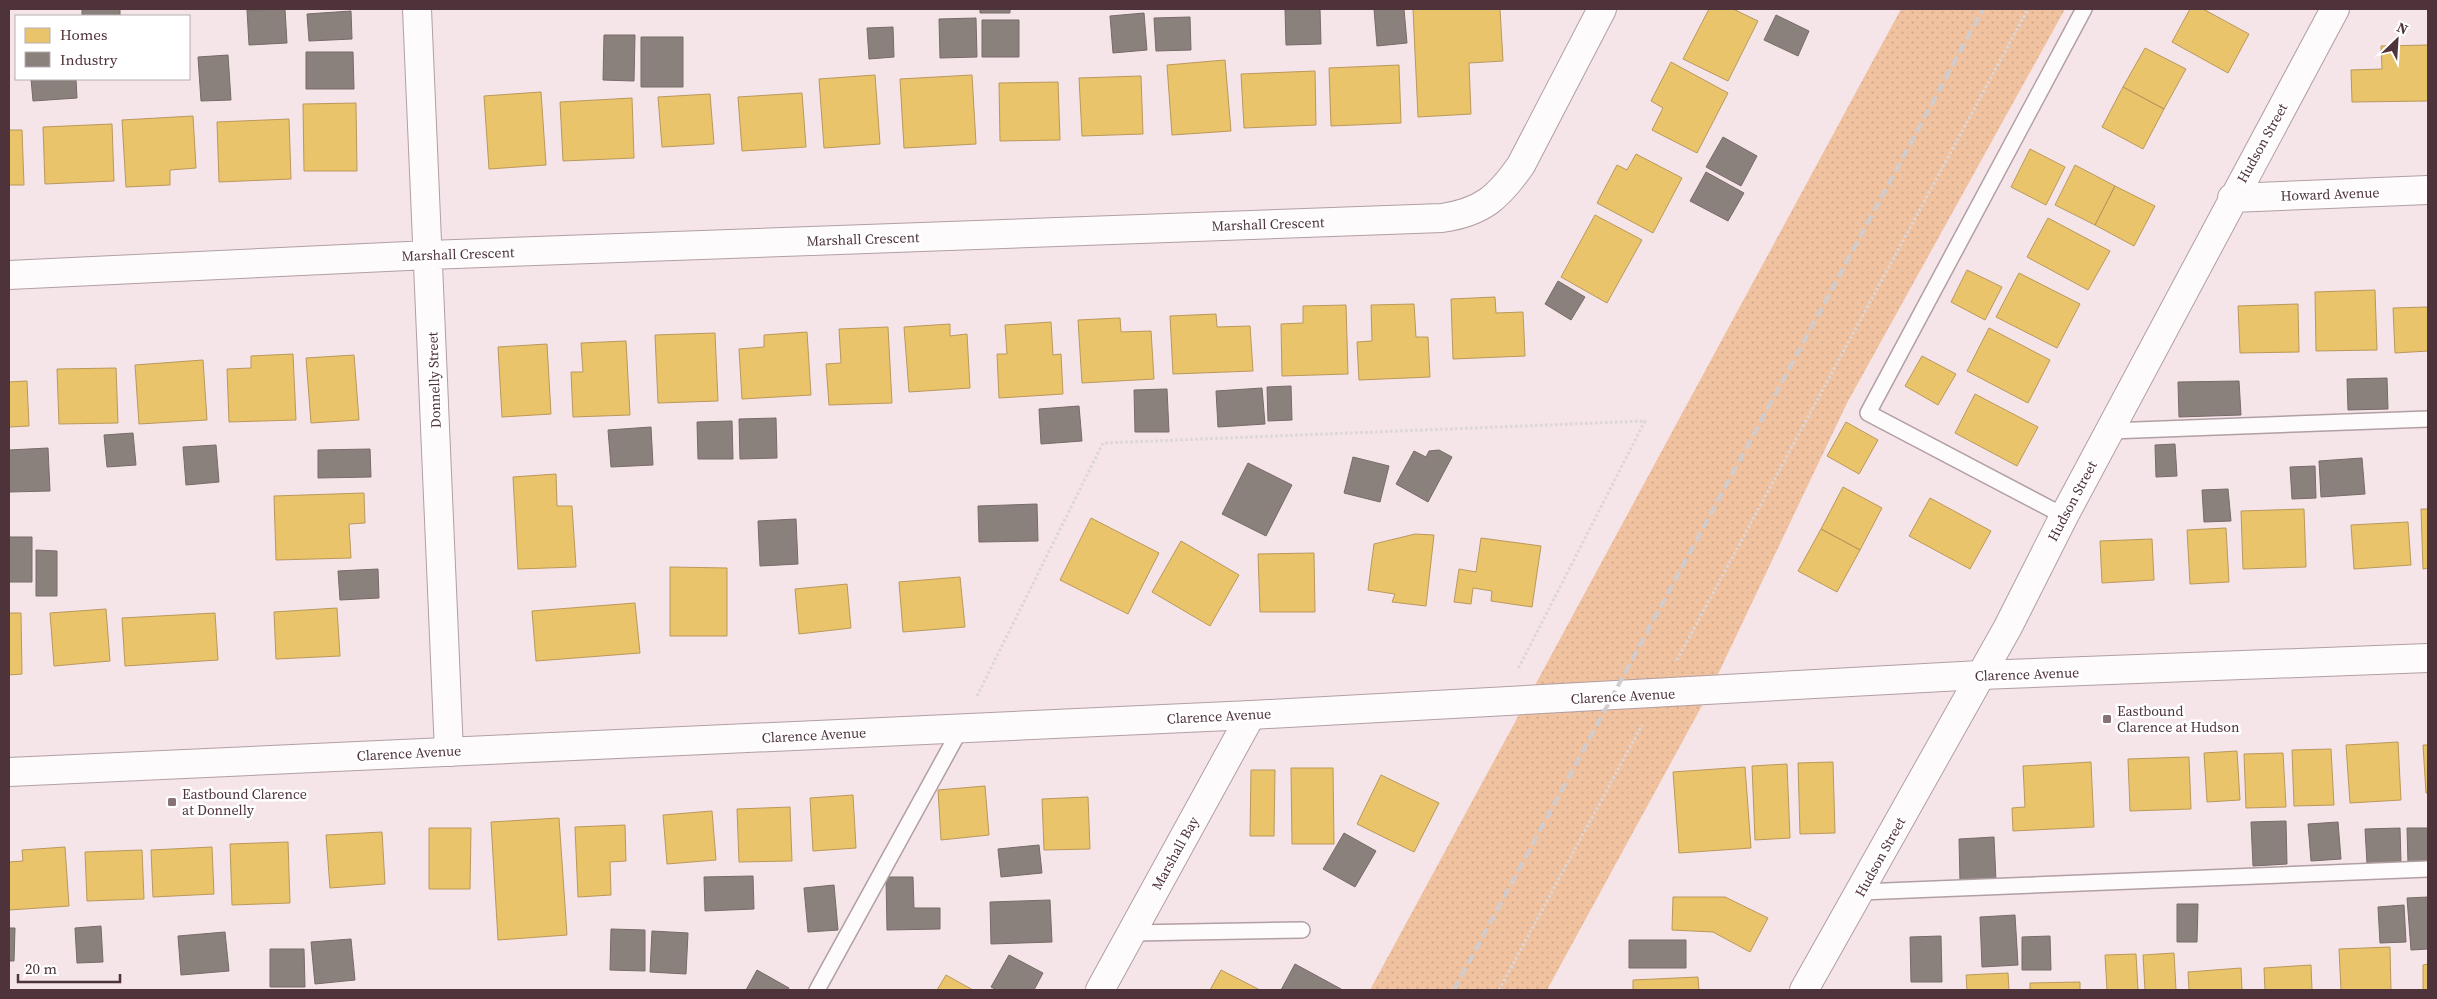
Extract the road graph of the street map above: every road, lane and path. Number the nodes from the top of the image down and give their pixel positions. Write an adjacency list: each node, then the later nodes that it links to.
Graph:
1 (417, 9): 8 (street, Donnelly Street)
2 (1602, 9): 8 (street, Marshall Crescent)
3 (2028, 9): 15 (path)
4 (2084, 9): 12 (lane)
5 (2335, 9): 7 (street, Hudson Street)
6 (2428, 190): 7 (street, Howard Avenue)
7 (2232, 198): 11 (street, Hudson Street)
8 (429, 255): 9 (street, Marshall Crescent); 19 (street, Donnelly Street)
9 (9, 275)
10 (2428, 419): 11 (lane)
11 (2110, 430): 12 (street, Hudson Street)
12 (2064, 516): 14 (street, Hudson Street)
13 (2428, 658): 14 (street, Clarence Avenue)
14 (1980, 675): 15 (street, Clarence Avenue); 22 (street, Hudson Street)
15 (1659, 694): 16 (street, Clarence Avenue); 27 (path)
16 (1501, 702): 17 (street, Clarence Avenue); 18 (path)
17 (1251, 715): 18 (street, Clarence Avenue); 24 (street, Marshall Bay)
18 (962, 728): 19 (street, Clarence Avenue); 25 (lane)
19 (449, 752): 20 (street, Clarence Avenue)
20 (9, 772)
21 (2428, 869): 22 (lane)
22 (1861, 892): 28 (street, Hudson Street)
23 (1302, 930): 24 (lane)
24 (1132, 933): 26 (street, Marshall Bay)
25 (816, 990)
26 (1100, 990)
27 (1500, 990)
28 (1804, 990)

